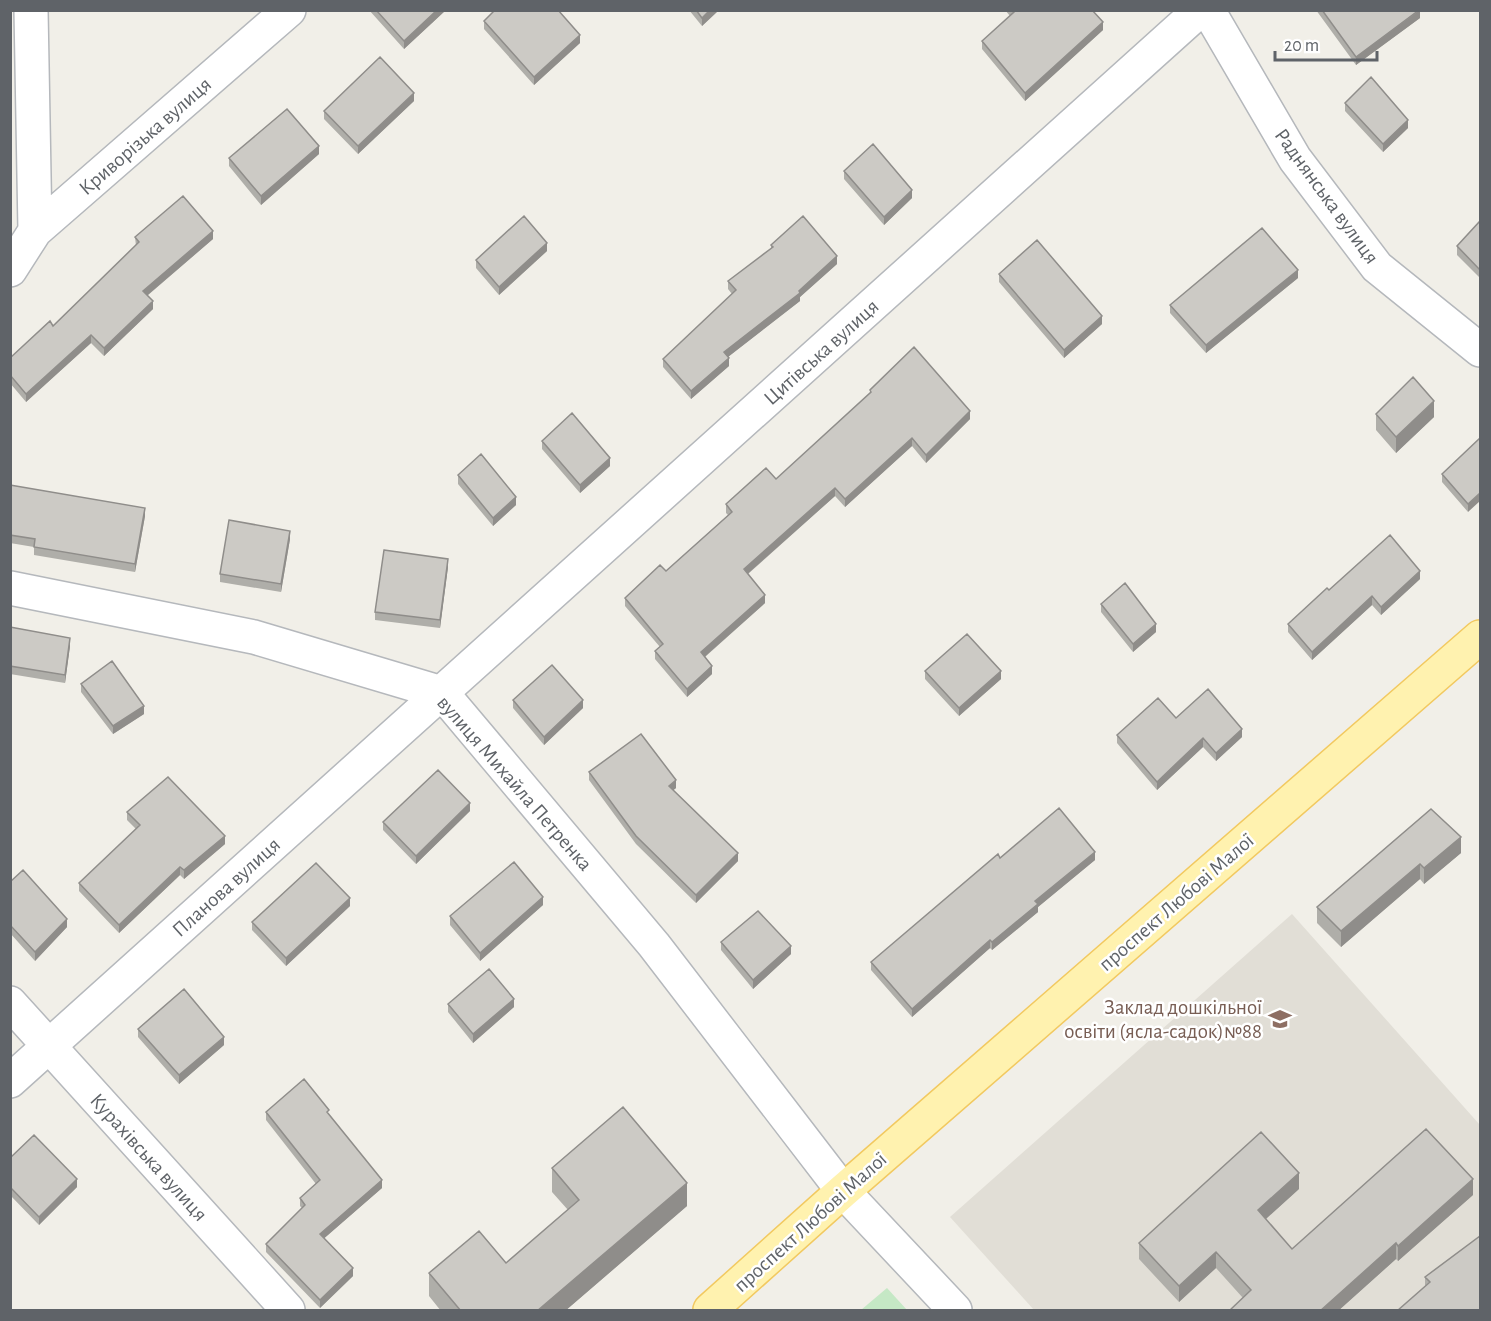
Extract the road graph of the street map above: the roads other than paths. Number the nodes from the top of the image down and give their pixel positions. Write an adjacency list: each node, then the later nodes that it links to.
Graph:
1 (31, 10): 5 (street)
2 (290, 10): 5 (street, Криворізька вулиця)
3 (1200, 10): 10 (street, Цитівська вулиця)
4 (1208, 10): 7 (street, Раднянська вулиця)
5 (35, 231): 6 (street, Криворізька вулиця)
6 (10, 270)
7 (1480, 351)
8 (10, 588): 10 (street, вулиця Михайла Петренка)
9 (1480, 637): 14 (main road, проспект Любові Малої)
10 (442, 693): 12 (street, Планова вулиця); 14 (street, вулиця Михайла Петренка)
11 (10, 1003): 12 (street, Курахівська вулиця)
12 (49, 1046): 13 (street, Планова вулиця); 15 (street, Курахівська вулиця)
13 (10, 1081)
14 (843, 1191): 16 (main road, проспект Любові Малої); 17 (street, вулиця Михайла Петренка)
15 (288, 1311)
16 (710, 1311)
17 (955, 1311)

